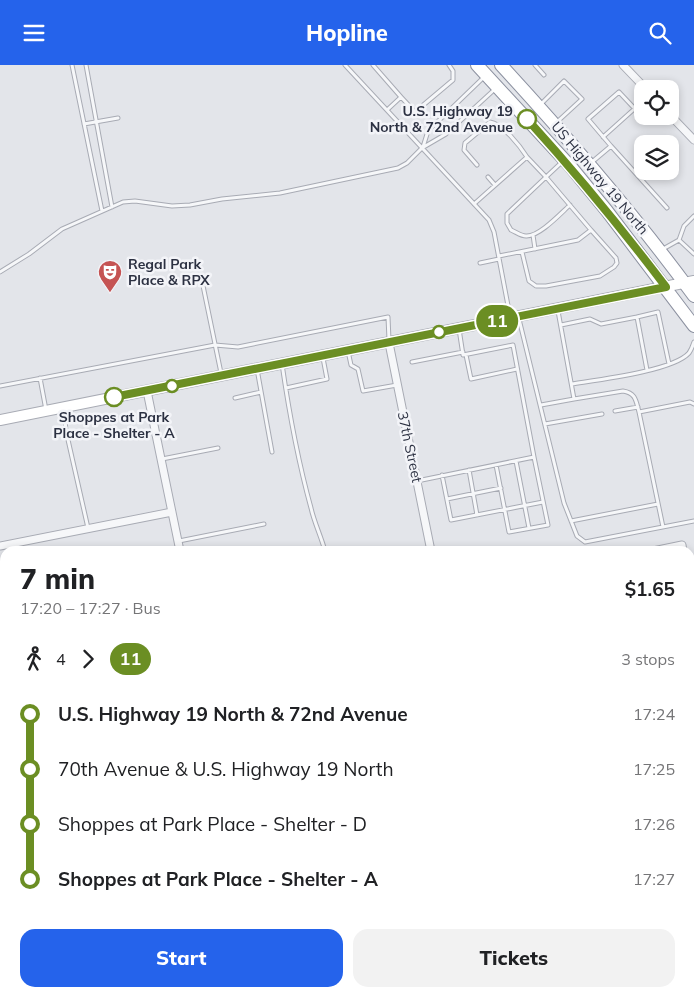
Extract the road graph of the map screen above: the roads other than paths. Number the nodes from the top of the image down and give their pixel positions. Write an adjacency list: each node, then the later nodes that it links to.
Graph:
1 (72, 65): 22 (lane)
2 (86, 65): 21 (lane)
3 (345, 65): 18 (lane)
4 (373, 65): 15 (lane)
5 (449, 65): 15 (lane)
6 (477, 65): 10 (highway, US Highway 19 North)
7 (502, 65): 10 (highway); 14 (highway, US Highway 19 North)
8 (535, 65): 11 (lane)
9 (623, 65): 12 (street)
10 (487, 70): 13 (highway, US Highway 19 North); 14 (highway); 28 (lane)
11 (544, 75)
12 (637, 80)
13 (497, 87): 28 (lane); 30 (highway, US Highway 19 North)
14 (528, 95): 16 (highway, US Highway 19 North)
15 (401, 97): 18 (lane)
16 (539, 107): 23 (highway, US Highway 19 North); 23 (lane)
17 (634, 108): 25 (lane)
18 (387, 110): 28 (lane)
19 (634, 110): 25 (lane)
20 (118, 117): 21 (lane)
21 (96, 122): 22 (lane); 38 (lane)
22 (84, 124): 40 (lane)
23 (555, 124): 31 (highway, US Highway 19 North)
24 (679, 124): 26 (street)
25 (603, 137): 27 (lane)
26 (694, 140)
27 (611, 146): 31 (lane); 39 (lane)
28 (422, 148): 36 (lane); 38 (lane)
29 (527, 157): 32 (lane); 34 (lane); 35 (lane)
30 (564, 160): 34 (lane); 54 (highway, US Highway 19 North)
31 (590, 164): 46 (highway, US Highway 19 North)
32 (478, 165)
33 (488, 177): 35 (lane)
34 (546, 177): 37 (lane); 43 (lane)
35 (495, 185): 36 (lane)
36 (474, 204): 49 (lane)
37 (570, 205): 42 (lane); 43 (lane)
38 (112, 207): 40 (lane)
39 (667, 208)
40 (102, 211): 51 (lane)
41 (694, 216): 44 (lane)
42 (591, 230): 45 (lane); 47 (lane)
43 (533, 235): 45 (lane)
44 (679, 240): 46 (lane); 48 (lane)
45 (535, 249): 47 (lane)
46 (660, 251): 53 (highway, US Highway 19 North)
47 (522, 252): 49 (lane)
48 (694, 254)
49 (499, 257): 50 (lane); 57 (lane)
50 (480, 263)
51 (0, 272)
52 (201, 276): 64 (lane)
53 (689, 282): 54 (street); 55 (highway, US Highway 19 North)
54 (666, 287): 56 (street); 60 (highway, US Highway 19 North)
55 (694, 296)
56 (558, 308): 57 (street); 59 (lane)
57 (514, 317): 61 (street); 85 (lane)
58 (637, 317): 59 (lane); 70 (lane); 73 (lane)
59 (561, 325): 77 (lane)
60 (694, 325)
61 (459, 328): 63 (street); 66 (lane)
62 (694, 342): 70 (lane)
63 (389, 343): 64 (lane); 65 (street); 76 (street, 37th Street)
64 (215, 345): 74 (lane); 75 (lane)
65 (348, 351): 67 (street); 76 (lane)
66 (465, 353): 68 (lane); 72 (lane); 72 (lane)
67 (322, 356): 69 (street); 79 (lane)
68 (412, 362)
69 (282, 364): 71 (street); 79 (lane)
70 (669, 364): 73 (lane)
71 (257, 369): 74 (street); 81 (lane)
72 (517, 369): 96 (lane)
73 (647, 370): 77 (lane)
74 (221, 376): 80 (street)
75 (40, 378): 78 (lane); 88 (lane)
76 (397, 385): 102 (street, 37th Street)
77 (572, 385): 83 (lane)
78 (0, 386)
79 (286, 388): 121 (lane)
80 (147, 391): 86 (street); 97 (street)
81 (261, 392): 82 (lane); 95 (lane)
82 (235, 398)
83 (574, 399): 85 (lane); 87 (lane)
84 (694, 404): 90 (lane)
85 (540, 405): 93 (lane)
86 (64, 407): 88 (street); 117 (lane)
87 (638, 407): 89 (lane); 90 (lane)
88 (46, 411): 92 (street)
89 (615, 411)
90 (639, 412): 107 (lane)
91 (602, 414): 93 (lane)
92 (0, 420)
93 (545, 424): 112 (lane)
94 (218, 448): 97 (lane)
95 (272, 452)
96 (534, 457): 98 (lane); 106 (lane)
97 (161, 459): 110 (street)
98 (516, 461): 99 (lane); 108 (lane)
99 (496, 465): 100 (lane); 103 (lane)
100 (469, 470): 101 (lane); 104 (lane)
101 (442, 475): 102 (lane); 105 (lane)
102 (417, 481): 122 (street, 37th Street)
103 (501, 488): 104 (lane); 109 (lane)
104 (473, 494): 105 (lane); 111 (lane)
105 (446, 499): 111 (lane)
106 (543, 502): 108 (lane); 116 (lane)
107 (658, 504): 112 (lane); 115 (lane)
108 (524, 506): 109 (lane); 116 (lane)
109 (505, 509): 111 (lane); 116 (lane)
110 (172, 512): 117 (street); 118 (street)
111 (477, 515)
112 (570, 521): 115 (lane)
113 (694, 521): 115 (lane)
114 (264, 524): 118 (lane)
115 (663, 527)
116 (529, 528)
117 (88, 529): 119 (street)
118 (178, 541): 120 (street)
119 (0, 545)
120 (179, 546)
121 (324, 546)
122 (431, 546)

